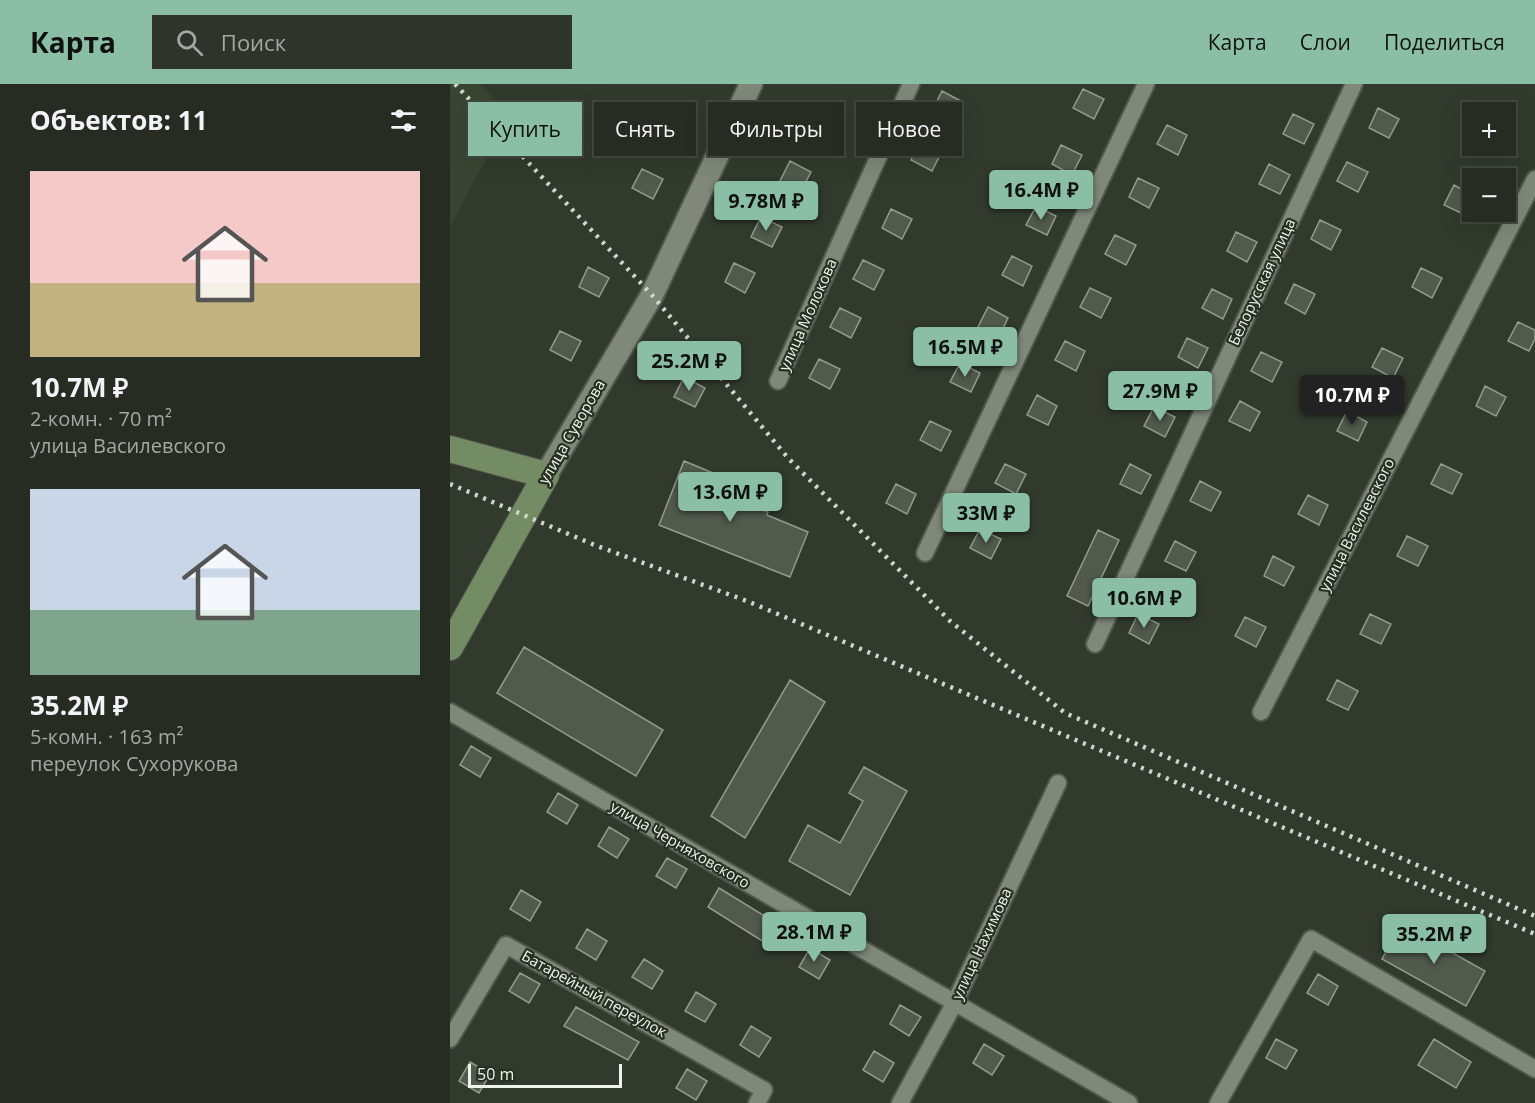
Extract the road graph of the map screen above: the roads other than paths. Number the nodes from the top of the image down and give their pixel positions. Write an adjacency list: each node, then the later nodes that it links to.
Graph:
1 (752, 84): 8 (street, улица Суворова)
2 (911, 84): 6 (street, улица Молокова)
3 (1146, 84): 9 (street)
4 (1354, 84): 10 (street, Белорусская улица)
5 (1535, 179): 13 (street, улица Василевского)
6 (778, 381)
7 (450, 449): 8 (main road)
8 (546, 475): 11 (main road, улица Суворова)
9 (925, 553)
10 (1095, 644)
11 (450, 647)
12 (450, 712): 15 (street, улица Черняховского)
13 (1261, 712)
14 (1058, 783): 15 (street, улица Нахимова)
15 (954, 1004): 19 (street, улица Нахимова); 20 (street, улица Черняховского)
16 (450, 1039): 18 (street, Батарейный переулок)
17 (1535, 1069): 21 (street)
18 (757, 1103)
19 (900, 1103)
20 (1129, 1103)
21 (1218, 1103)

